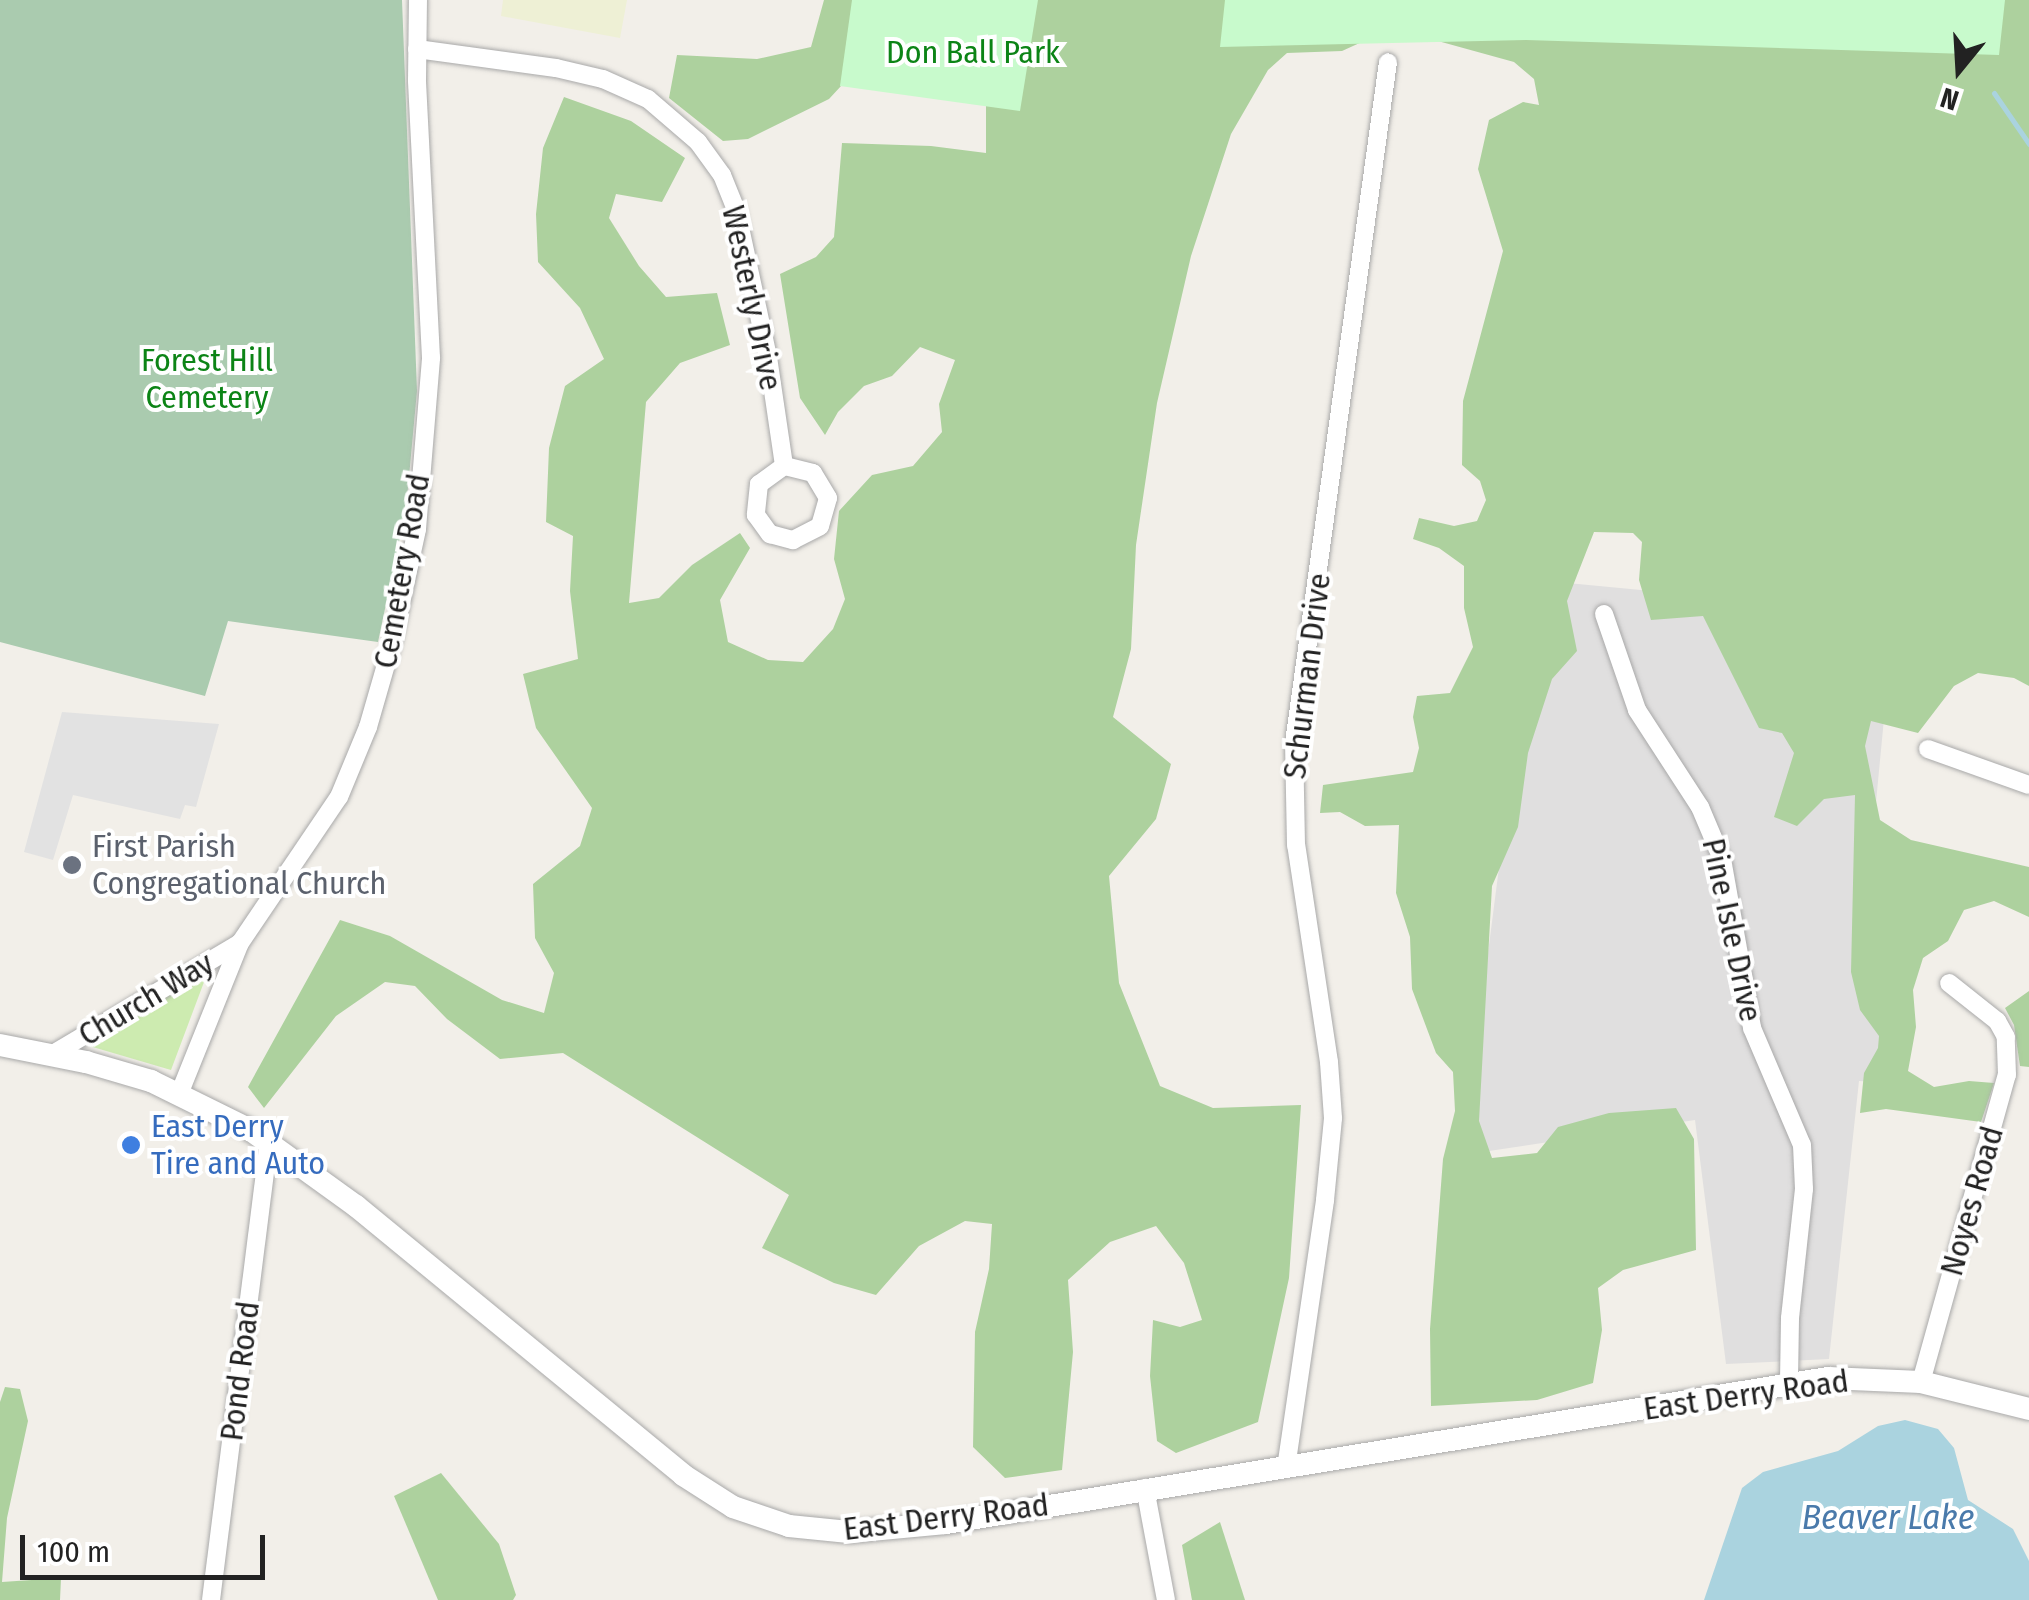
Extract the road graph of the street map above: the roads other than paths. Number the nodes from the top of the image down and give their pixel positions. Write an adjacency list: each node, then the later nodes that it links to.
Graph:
1 (418, 0): 2 (street, Cemetery Road)
2 (417, 49): 4 (street, Westerly Drive); 8 (street, Cemetery Road)
3 (1388, 62): 17 (street, Schurman Drive)
4 (784, 466): 4 (street)
5 (1604, 614): 14 (street, Pine Isle Drive)
6 (1928, 749): 7 (street)
7 (2029, 785)
8 (240, 944): 11 (street, Church Way); 12 (street, Cemetery Road)
9 (1950, 984): 15 (street, Noyes Road)
10 (0, 1045): 11 (street, East Derry Road)
11 (53, 1054): 12 (street, East Derry Road)
12 (180, 1092): 13 (street, East Derry Road)
13 (269, 1143): 18 (street, East Derry Road); 19 (street, Pond Road)
14 (1790, 1382): 15 (street, East Derry Road); 17 (street, East Derry Road)
15 (1921, 1382): 16 (street, East Derry Road)
16 (2029, 1409)
17 (1286, 1468): 18 (street, East Derry Road)
18 (1145, 1488): 20 (street)
19 (211, 1600)
20 (1166, 1600)

